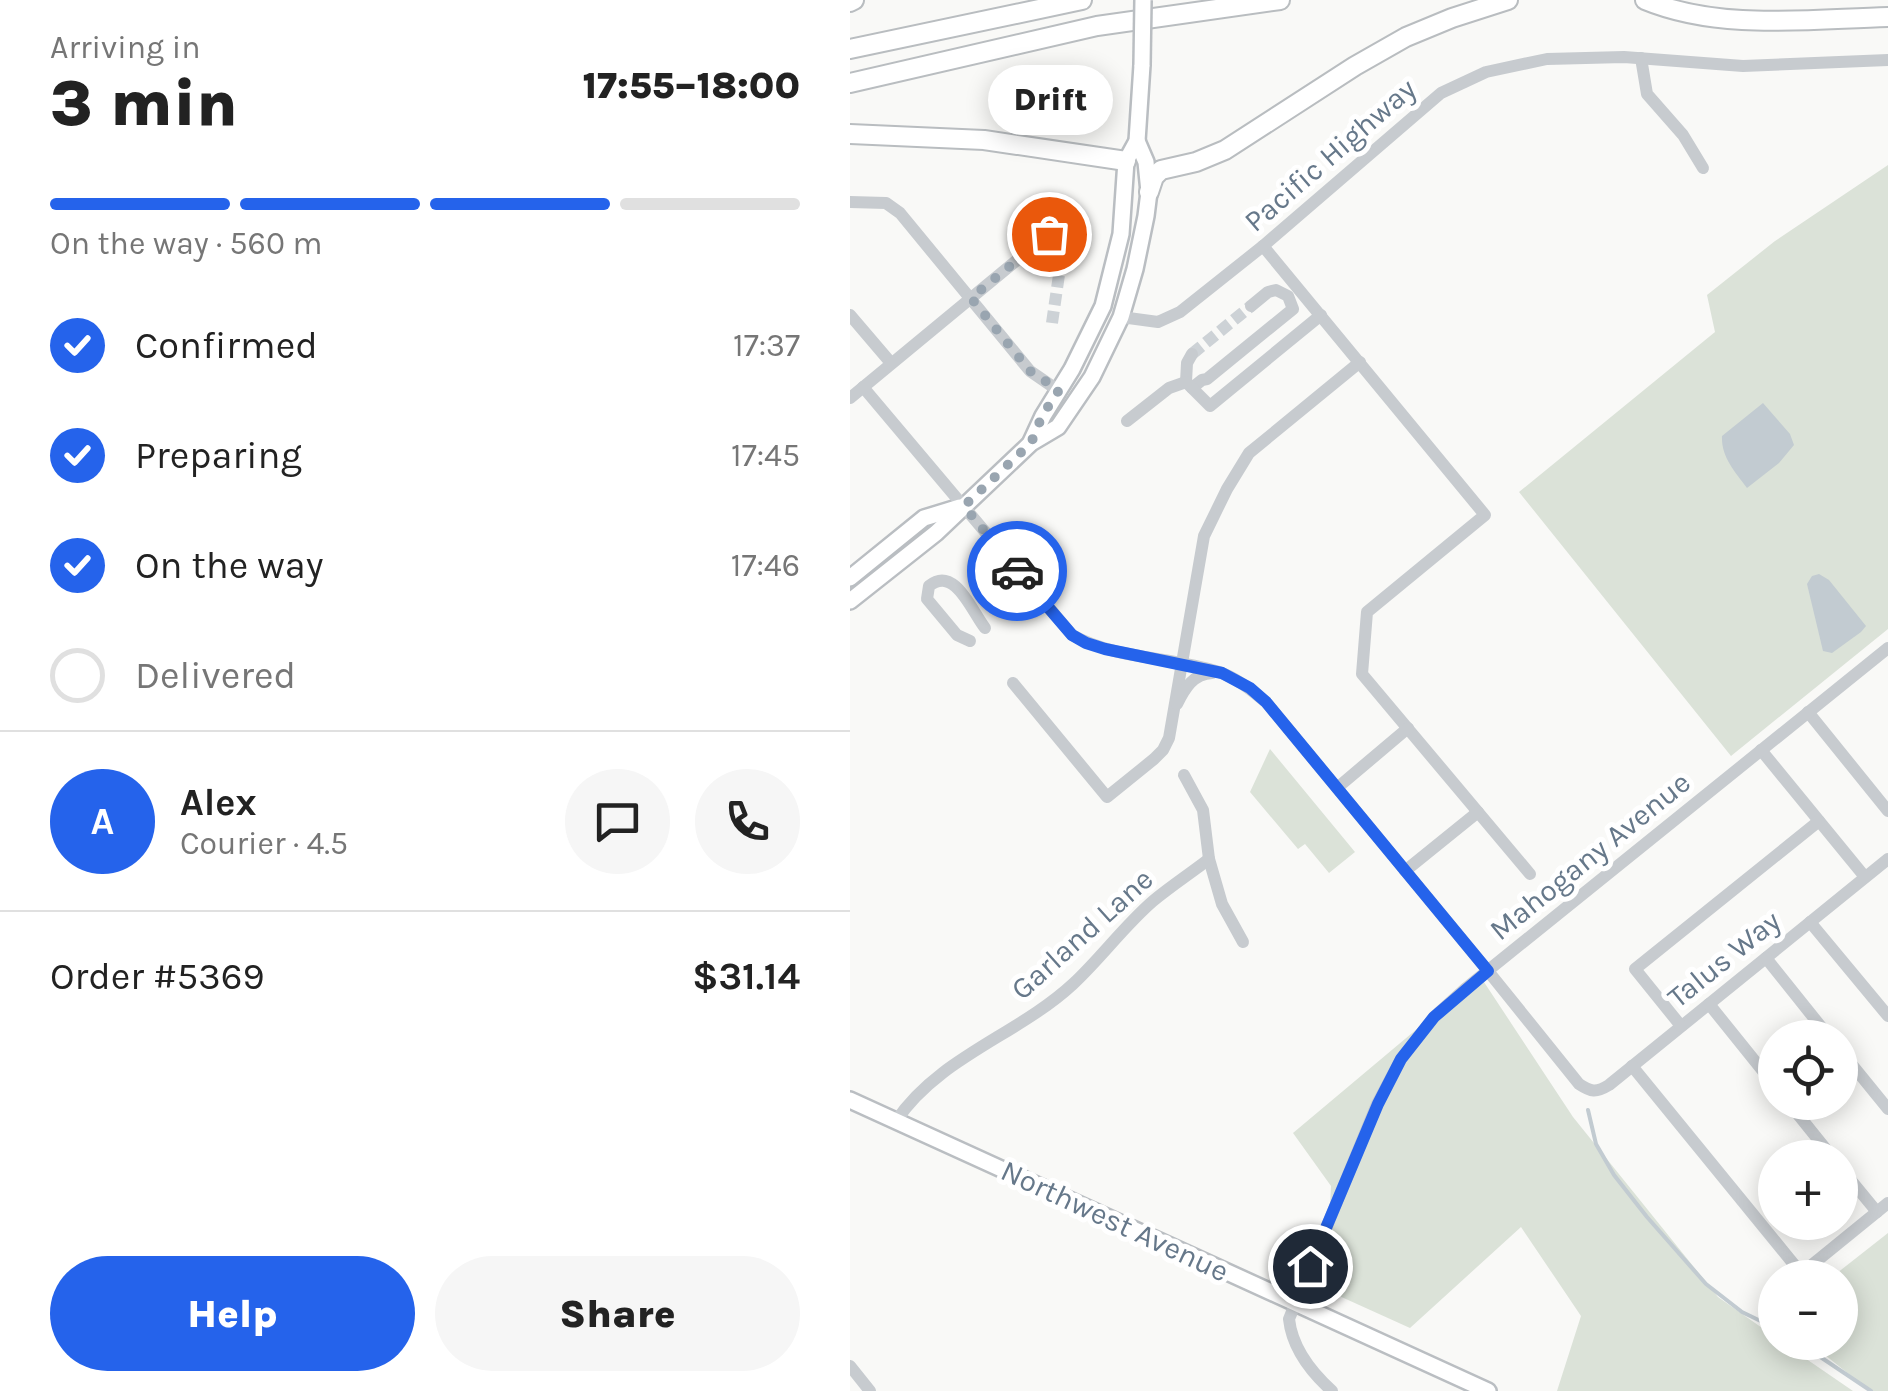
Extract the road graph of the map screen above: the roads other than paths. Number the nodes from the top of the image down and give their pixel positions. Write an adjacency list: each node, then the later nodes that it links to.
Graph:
1 (1082, 0): 7 (highway)
2 (1144, 0): 12 (main road, bridge)
3 (1280, 0): 10 (highway)
4 (1508, 0): 15 (highway)
5 (1646, 0): 6 (highway)
6 (1888, 16)
7 (850, 49)
8 (1641, 58): 9 (street, Pacific Highway); 14 (street); 18 (street, Pacific Highway)
9 (1888, 60)
10 (850, 84)
11 (850, 134): 13 (highway)
12 (1137, 142): 13 (main road); 15 (main road)
13 (1126, 161): 31 (main road)
14 (1702, 168)
15 (1149, 192): 24 (main road)
16 (850, 202): 19 (street)
17 (1074, 213): 19 (street)
18 (1263, 246): 23 (street); 24 (street, Pacific Highway)
19 (971, 298): 28 (street); 31 (street)
20 (1251, 306): 21 (street)
21 (1293, 310): 25 (street); 29 (street)
22 (850, 316): 28 (street)
23 (1321, 316): 25 (street); 27 (street)
24 (1121, 317): 34 (main road)
25 (1307, 326): 29 (street)
26 (1192, 354): 29 (street)
27 (1360, 362): 41 (street); 46 (street)
28 (891, 364): 30 (street)
29 (1193, 383): 33 (street)
30 (864, 387): 32 (street); 35 (street)
31 (1059, 390): 34 (main road)
32 (850, 398)
33 (1126, 422)
34 (1031, 443): 35 (main road)
35 (964, 506): 36 (main road); 37 (main road); 41 (street)
36 (850, 578)
37 (850, 602)
38 (985, 628): 39 (street)
39 (970, 641)
40 (1886, 655): 45 (street, Mahogany Avenue)
41 (1181, 663): 42 (street); 44 (street)
42 (1222, 673): 44 (street); 49 (street)
43 (1013, 683): 44 (street)
44 (1176, 706)
45 (1808, 712): 47 (street, Mahogany Avenue); 50 (street)
46 (1408, 728): 49 (street); 51 (street)
47 (1761, 750): 52 (street); 61 (street, Mahogany Avenue)
48 (1184, 774): 53 (street)
49 (1337, 788): 55 (street)
50 (1888, 811)
51 (1478, 812): 55 (street); 56 (street)
52 (1820, 821): 57 (street); 65 (street)
53 (1210, 859): 59 (street); 72 (street, Garland Lane)
54 (1888, 859): 57 (street, Talus Way)
55 (1405, 871): 61 (street)
56 (1530, 874)
57 (1866, 877): 58 (street, Talus Way)
58 (1810, 922): 60 (street, Talus Way); 63 (street)
59 (1243, 942)
60 (1766, 958): 62 (street, Talus Way); 64 (street)
61 (1488, 971): 67 (street, Talus Way); 78 (street, Mahogany Avenue)
62 (1709, 1004): 65 (street, Talus Way); 66 (street)
63 (1888, 1016)
64 (1816, 1020)
65 (1682, 1026): 67 (street, Talus Way)
66 (1758, 1065)
67 (1632, 1066): 76 (street)
68 (1858, 1072): 70 (street)
69 (850, 1100): 72 (main road, Northwest Avenue)
70 (1888, 1109)
71 (1802, 1120): 73 (street)
72 (896, 1121): 78 (main road, Northwest Avenue)
73 (1818, 1140)
74 (1858, 1185): 75 (street)
75 (1882, 1208): 77 (street)
76 (1786, 1260)
77 (1817, 1260)
78 (1295, 1302): 81 (street); 82 (main road, Northwest Avenue)
79 (850, 1366): 80 (street)
80 (870, 1391)
81 (1332, 1391)
82 (1488, 1391)

